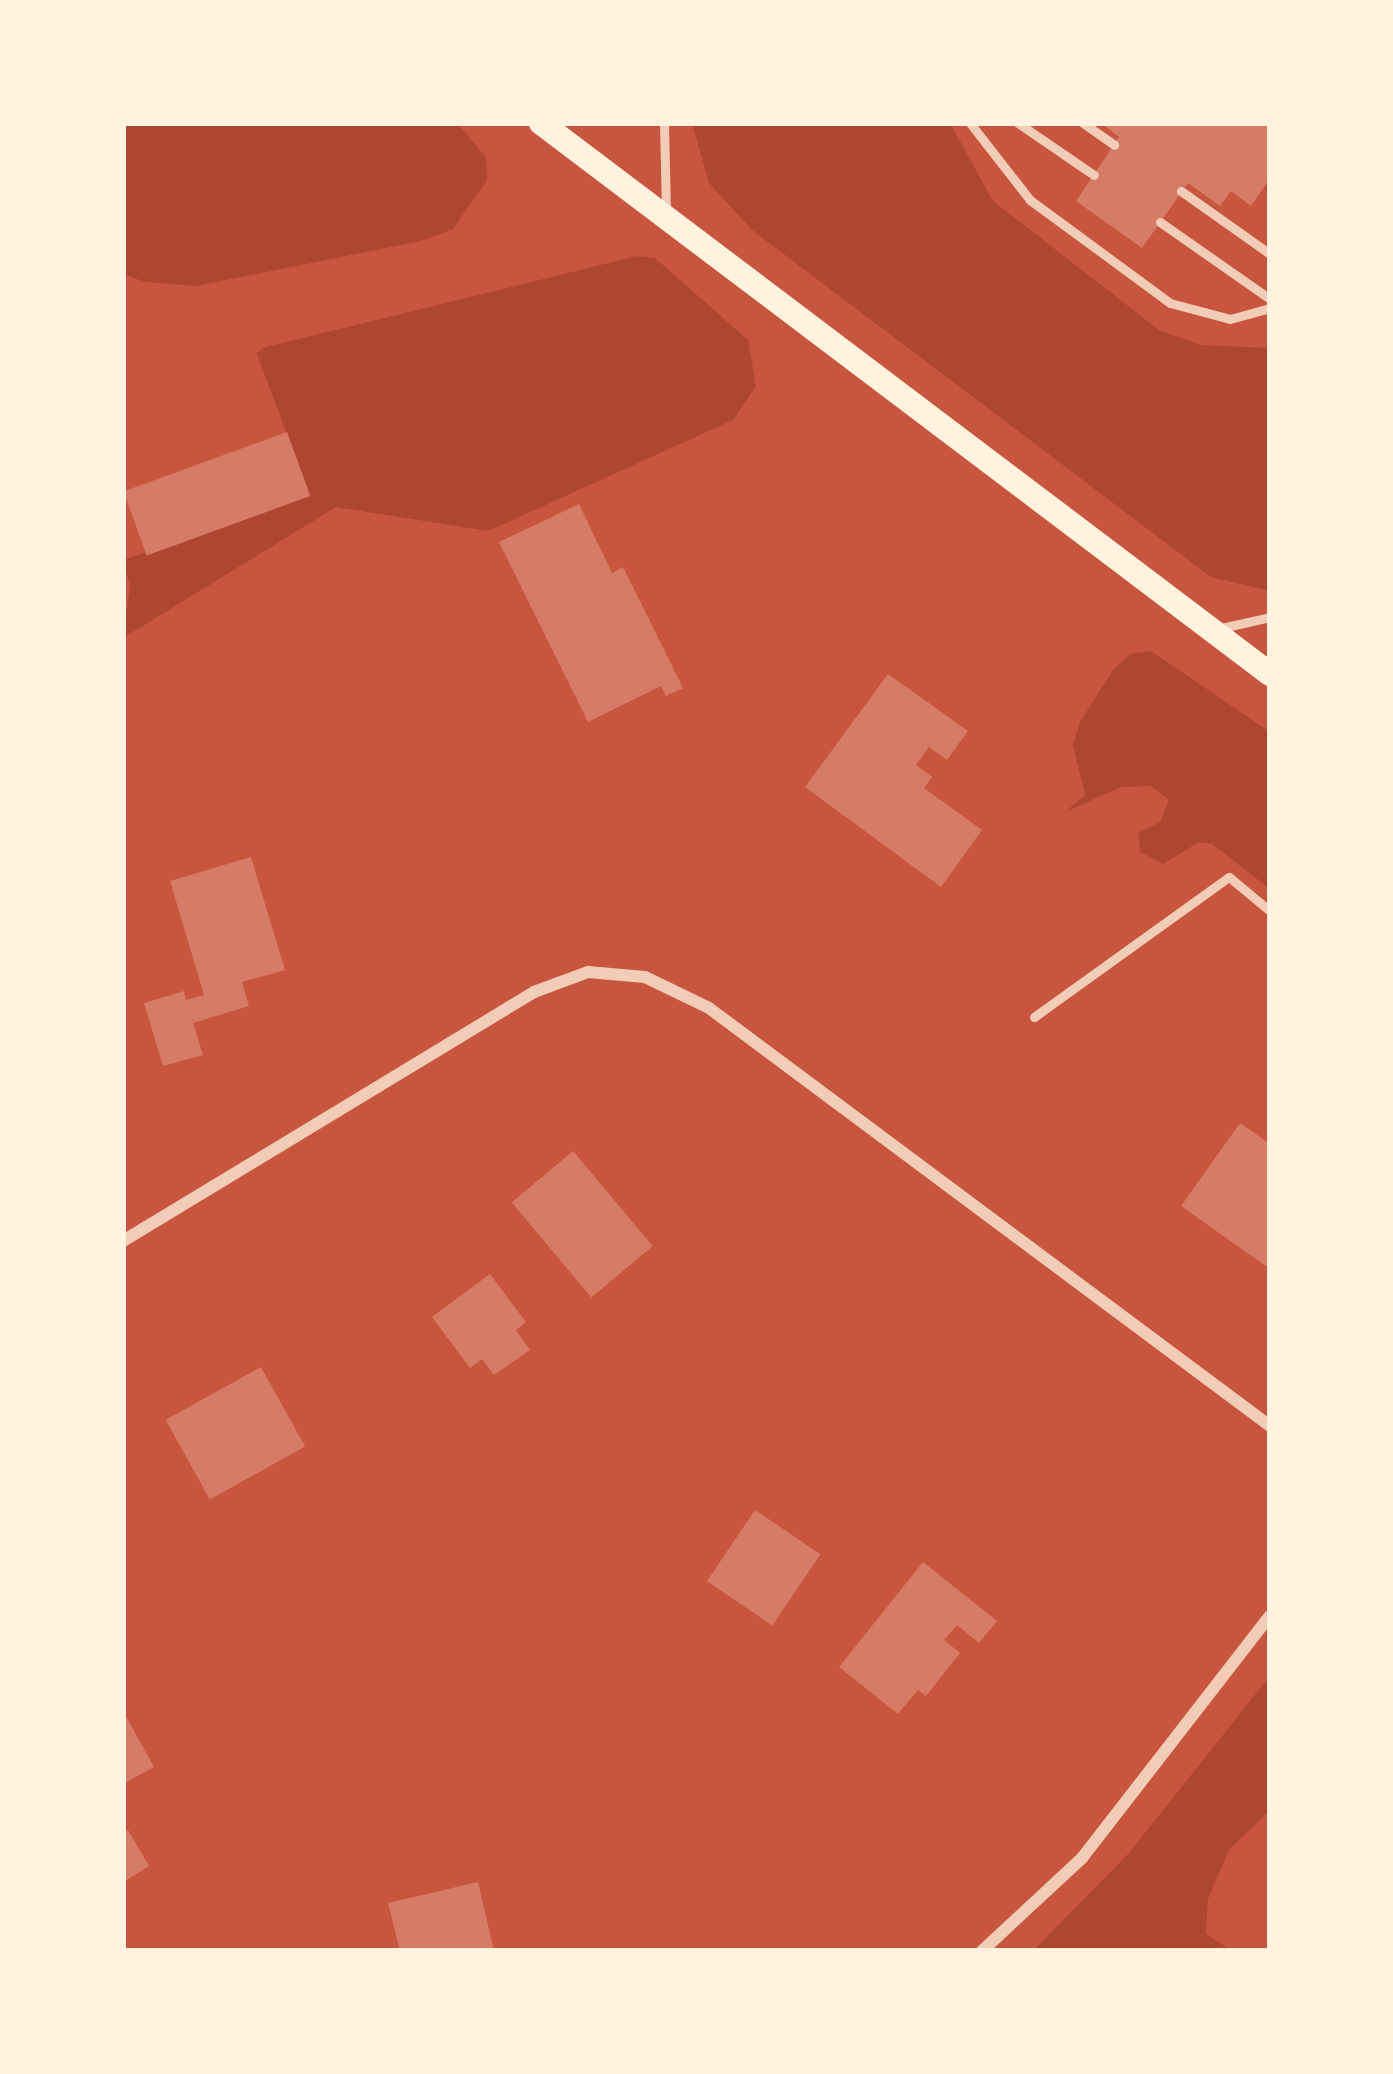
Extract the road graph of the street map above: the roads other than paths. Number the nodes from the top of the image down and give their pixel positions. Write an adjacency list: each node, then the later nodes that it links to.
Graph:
1 (541, 123): 9 (main road)
2 (664, 123): 9 (lane)
3 (970, 123): 12 (lane)
4 (1018, 123): 7 (lane)
5 (1083, 123): 6 (lane)
6 (1114, 145)
7 (1094, 175)
8 (1181, 191): 11 (lane)
9 (667, 217): 14 (main road)
10 (1160, 222): 12 (lane)
11 (1270, 254)
12 (1270, 303)
13 (1270, 617): 14 (lane)
14 (1209, 630): 15 (main road)
15 (1270, 674)
16 (1270, 910): 17 (lane)
17 (1034, 1017)
18 (123, 1241): 19 (street)
19 (1270, 1426)
20 (1270, 1616): 21 (street)
21 (982, 1951)

